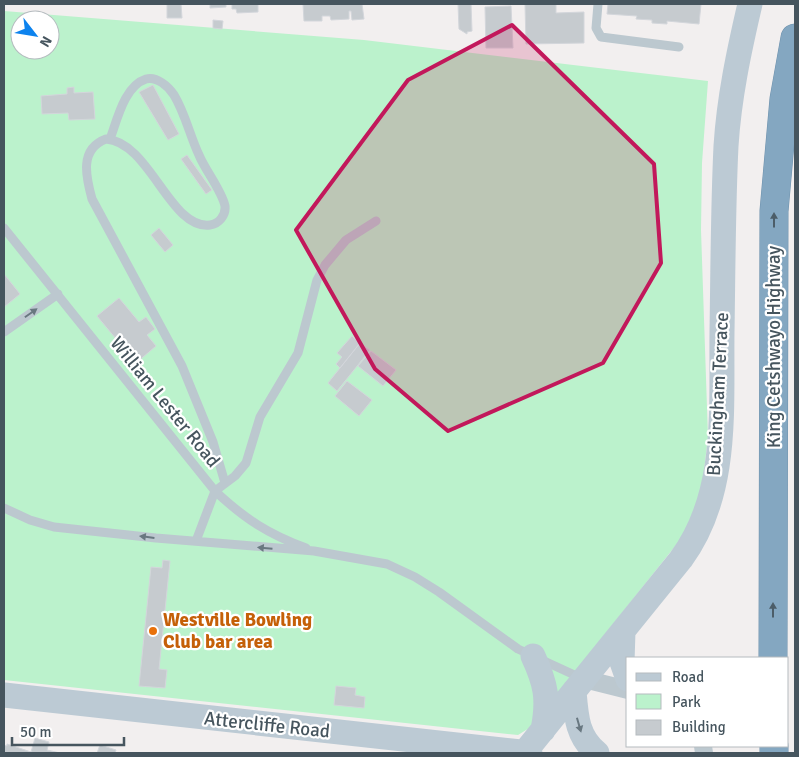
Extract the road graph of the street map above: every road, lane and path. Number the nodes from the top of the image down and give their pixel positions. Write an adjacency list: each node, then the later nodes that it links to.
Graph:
1 (598, 4): 4 (lane)
2 (750, 4): 15 (main road, Buckingham Terrace)
3 (795, 38): 17 (highway, King Cetshwayo Highway, one-way to 3)
4 (679, 46)
5 (110, 139): 5 (lane); 10 (lane)
6 (376, 221): 10 (lane)
7 (4, 228): 8 (lane, William Lester Road)
8 (58, 294): 9 (lane, one-way to 8); 11 (lane, William Lester Road)
9 (4, 332)
10 (225, 483): 11 (lane)
11 (216, 491): 13 (lane); 14 (lane, William Lester Road)
12 (4, 508): 13 (lane, William Lester Road, one-way to 12)
13 (196, 541): 14 (lane, William Lester Road, one-way to 13)
14 (314, 551): 16 (lane, William Lester Road)
15 (622, 631): 18 (main road); 19 (main road, Buckingham Terrace)
16 (533, 656): 19 (lane, William Lester Road); 22 (main road)
17 (773, 657)
18 (626, 673)
19 (579, 685): 20 (street); 22 (main road, Buckingham Terrace); 26 (main road, one-way to 26)
20 (626, 690)
21 (4, 695): 23 (main road, Attercliffe Road)
22 (543, 730): 24 (main road, Buckingham Terrace)
23 (477, 751): 24 (main road, Attercliffe Road)
24 (525, 753): 25 (main road, Attercliffe Road)
25 (530, 753)
26 (597, 753)

